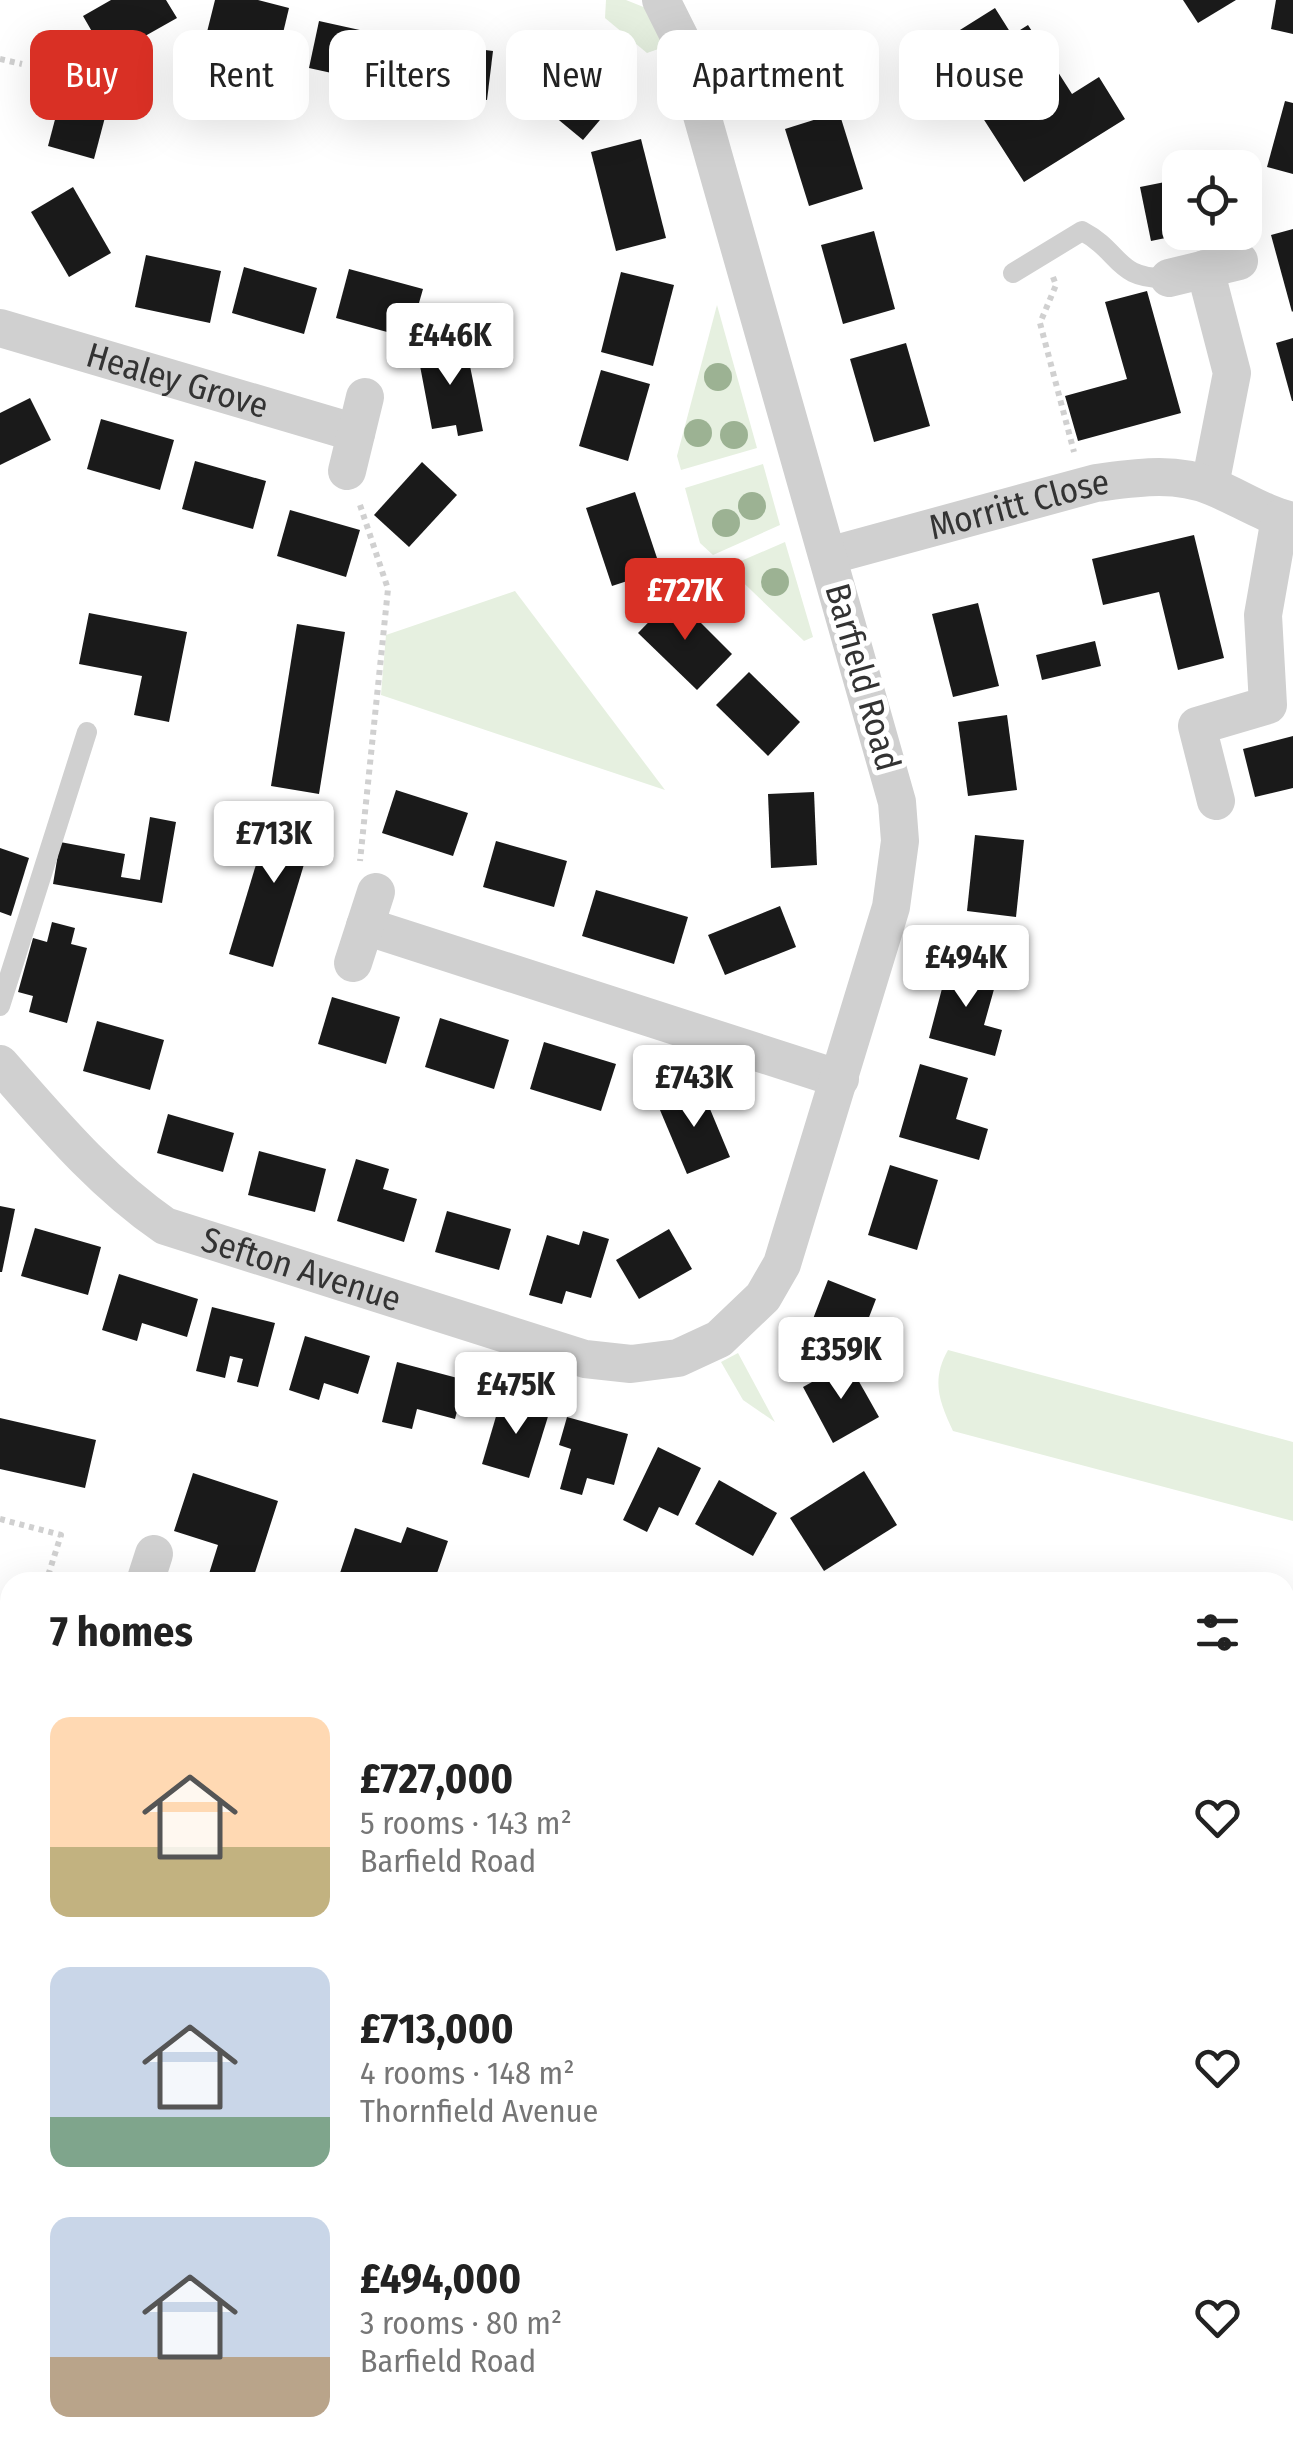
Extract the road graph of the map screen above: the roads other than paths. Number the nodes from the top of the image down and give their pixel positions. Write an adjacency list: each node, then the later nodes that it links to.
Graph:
1 (661, 0): 8 (street, Barfield Road)
2 (1204, 269): 3 (lane); 6 (street)
3 (1013, 273)
4 (0, 328): 5 (street, Healey Grove)
5 (347, 471)
6 (1210, 486): 7 (street, Morritt Close); 8 (street, Morritt Close)
7 (1286, 520): 9 (street, Morritt Close)
8 (828, 556): 15 (street, Barfield Road)
9 (1280, 702): 11 (street, Morritt Close)
10 (87, 732): 13 (lane)
11 (1216, 801)
12 (353, 963): 15 (street)
13 (0, 1006)
14 (0, 1064): 16 (street, Sefton Avenue)
15 (840, 1079): 16 (street, Barfield Road)
16 (719, 1338)

